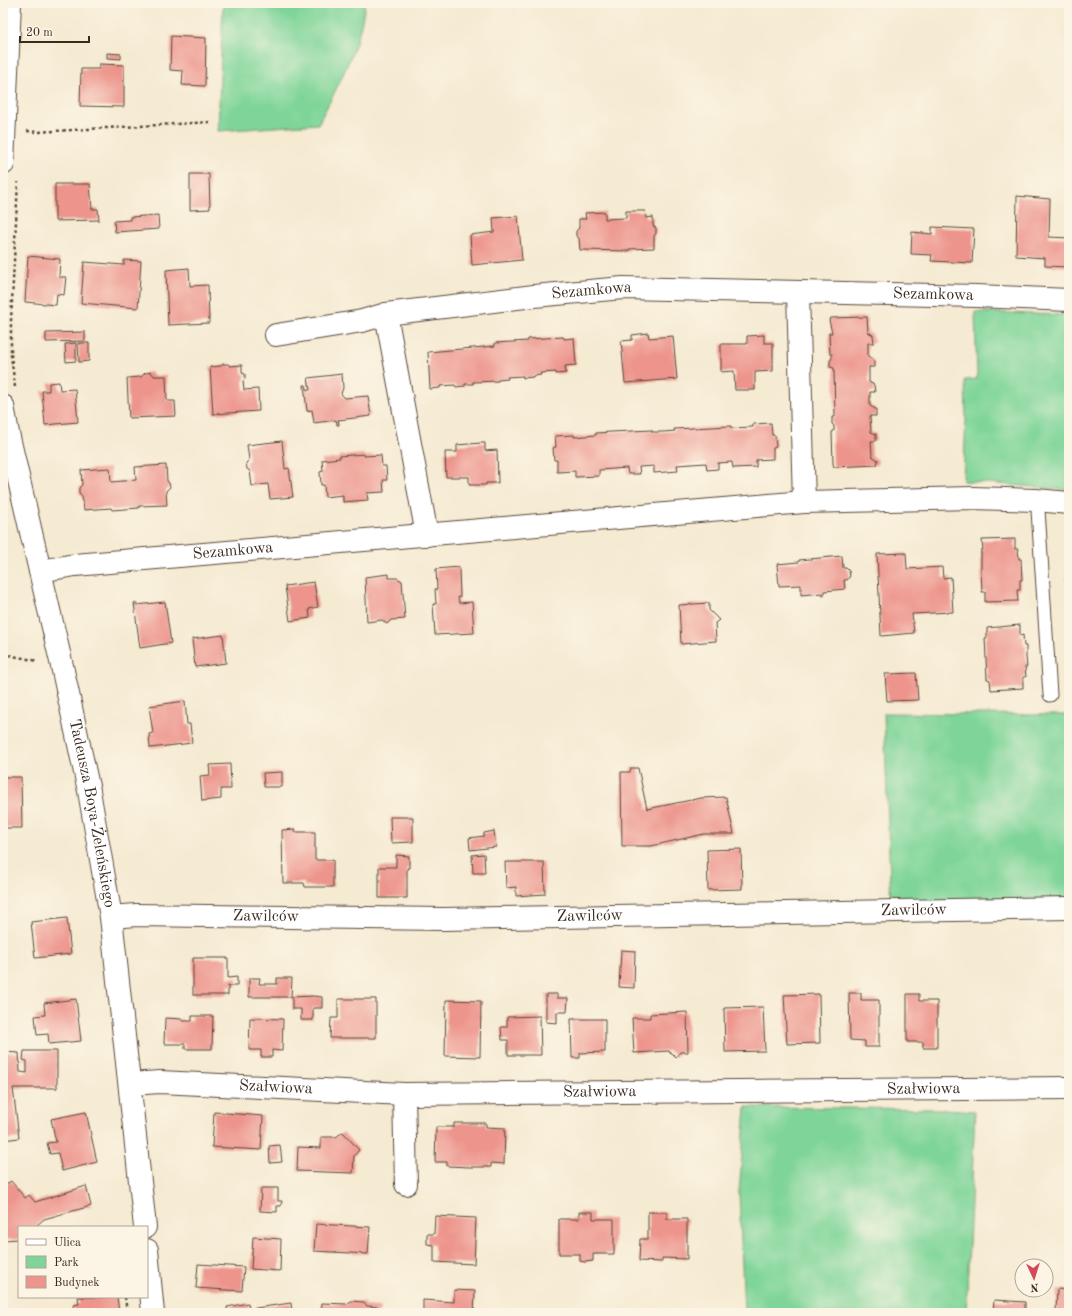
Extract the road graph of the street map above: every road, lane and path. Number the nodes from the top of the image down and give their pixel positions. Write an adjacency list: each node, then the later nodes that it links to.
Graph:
1 (10, 3): 3 (street)
2 (210, 122): 3 (path)
3 (5, 130): 4 (street)
4 (3, 164)
5 (798, 292): 6 (street, Sezamkowa); 7 (street, Sezamkowa); 11 (street)
6 (1069, 300)
7 (386, 314): 8 (street, Sezamkowa); 13 (street)
8 (276, 335)
9 (3, 406): 14 (street, Tadeusza Boya-Żeleńskiego)
10 (1036, 500): 11 (street, Sezamkowa); 12 (street, Sezamkowa); 17 (lane)
11 (804, 502): 13 (street, Sezamkowa)
12 (1069, 503)
13 (427, 535): 14 (street, Sezamkowa)
14 (40, 571): 19 (street, Tadeusza Boya-Żeleńskiego)
15 (3, 654): 16 (path)
16 (40, 654)
17 (1050, 696)
18 (1069, 908): 19 (street, Zawilców)
19 (112, 917): 20 (street, Tadeusza Boya-Żeleńskiego)
20 (130, 1084): 22 (street, Szałwiowa); 24 (street, Tadeusza Boya-Żeleńskiego)
21 (1069, 1088): 22 (street, Szałwiowa)
22 (404, 1094): 23 (street)
23 (406, 1184)
24 (145, 1226)
25 (148, 1260): 28 (street)
26 (125, 1298): 27 (path)
27 (127, 1313)
28 (153, 1313)

